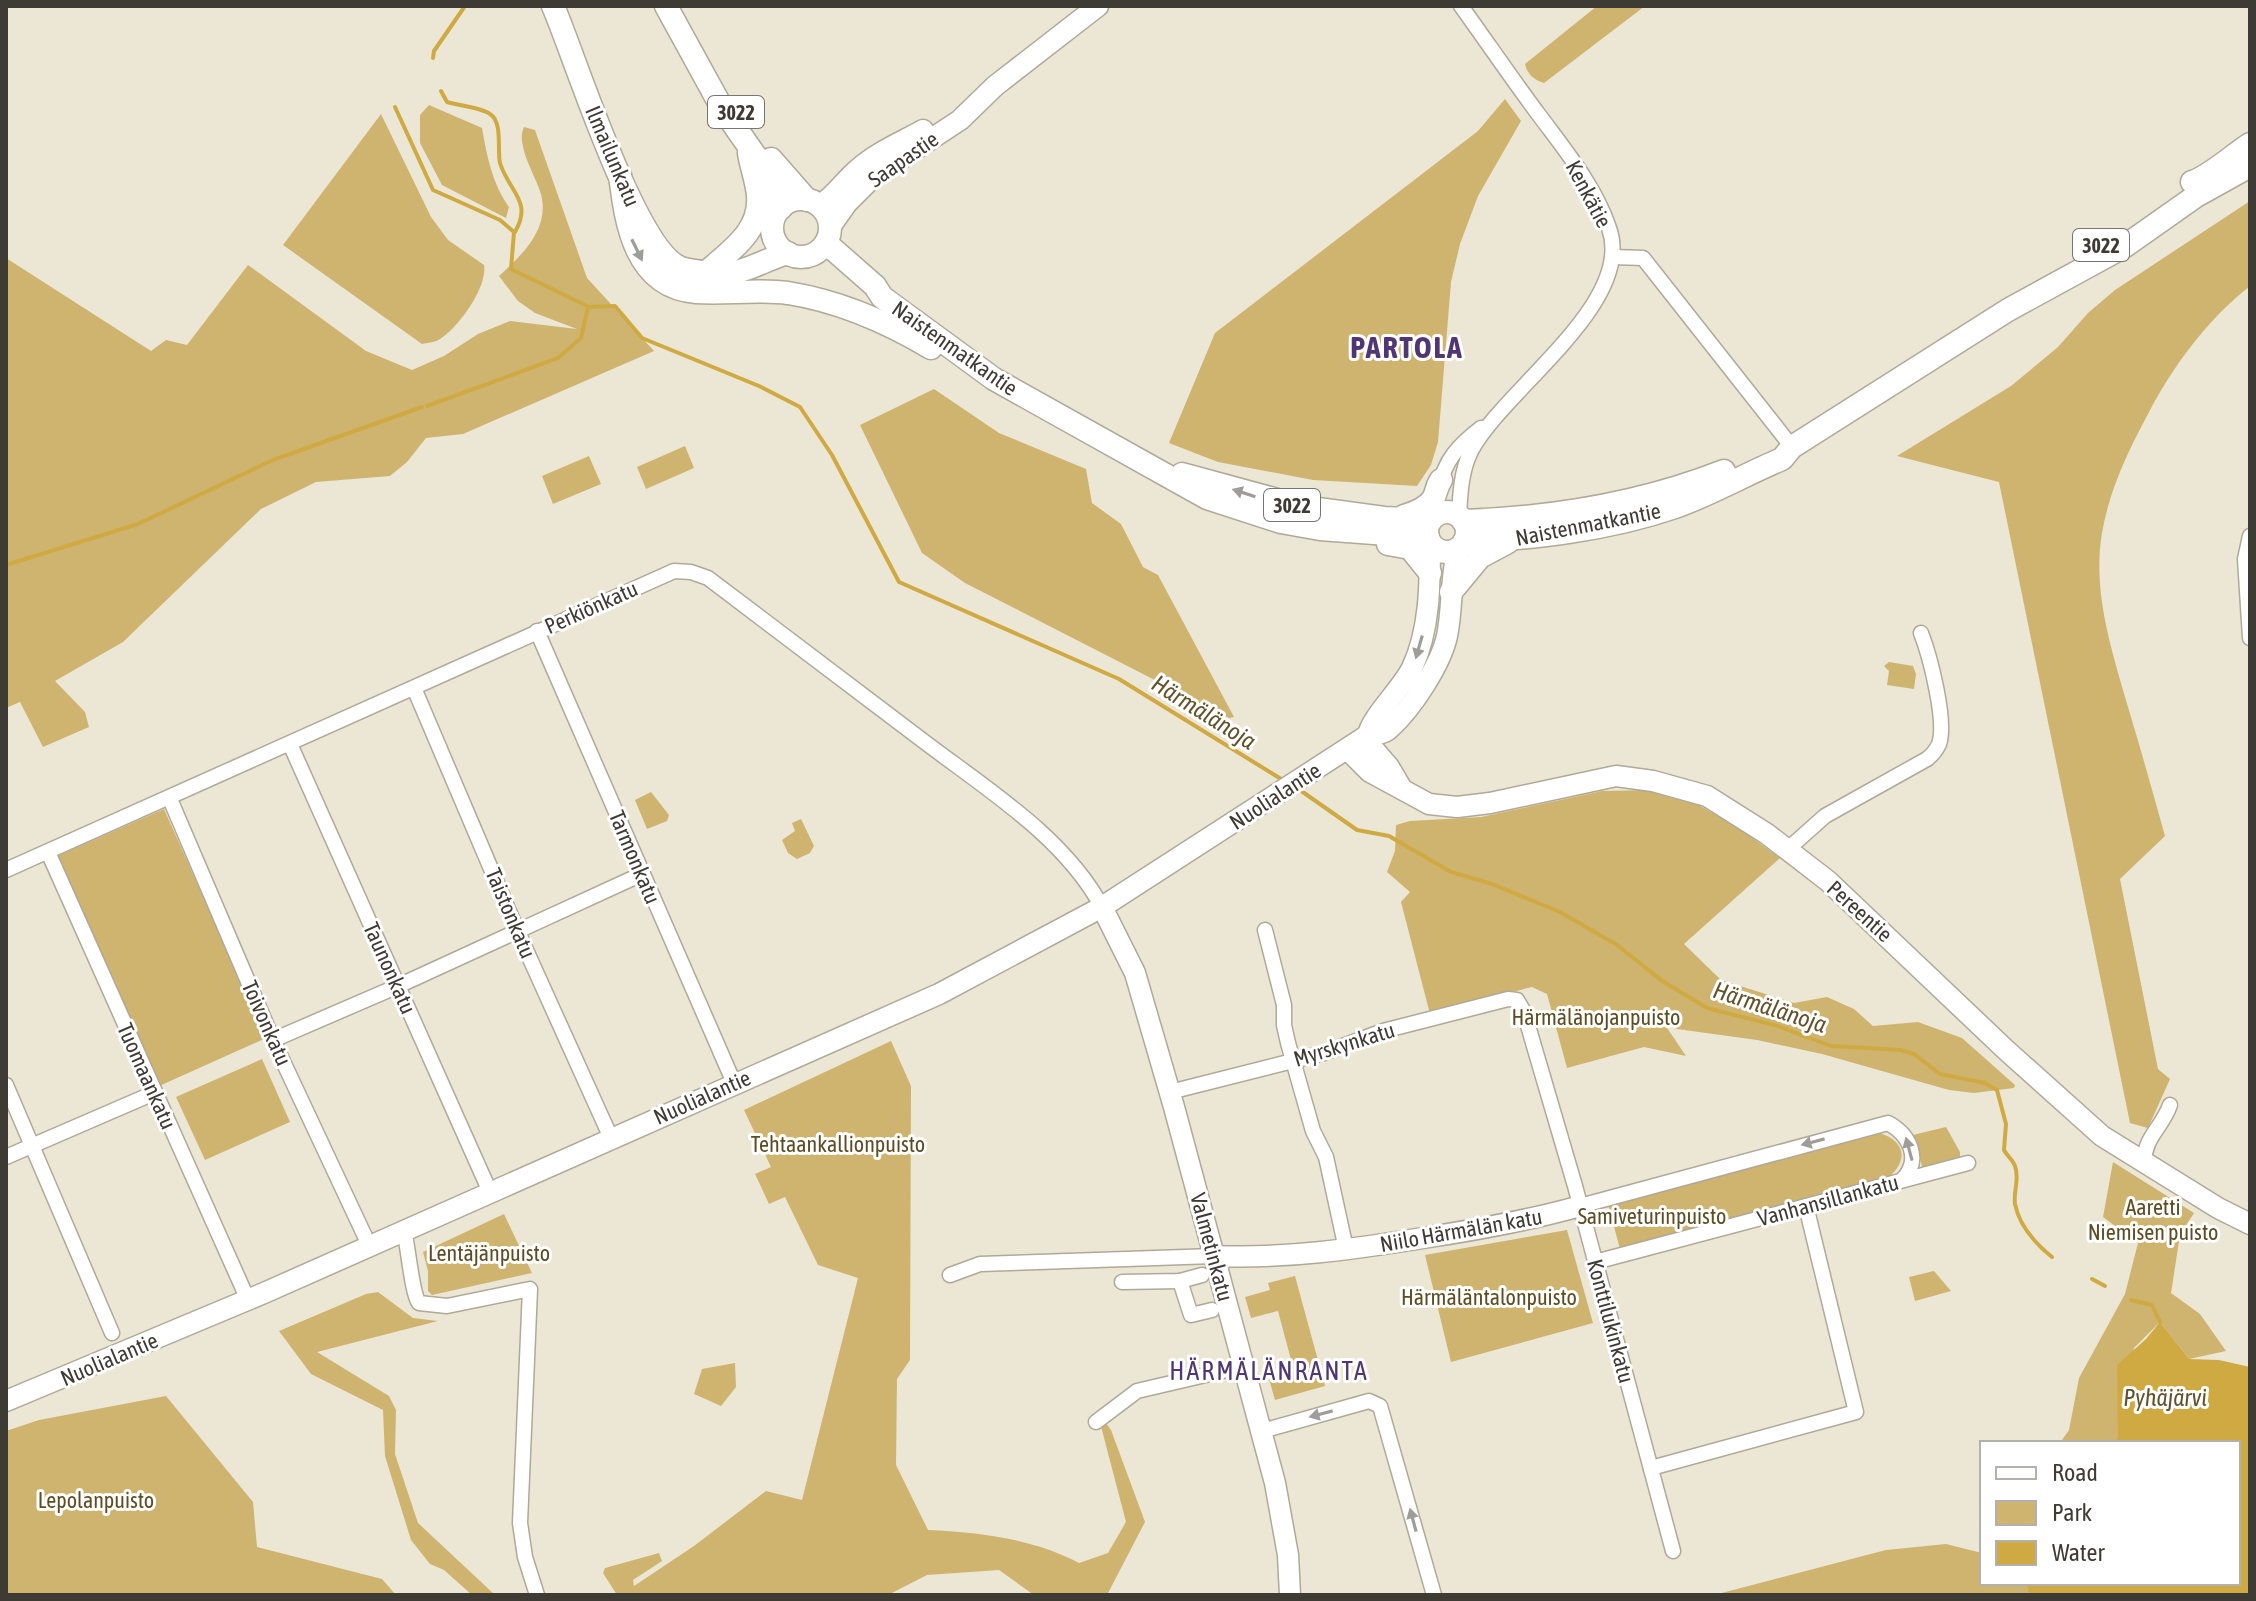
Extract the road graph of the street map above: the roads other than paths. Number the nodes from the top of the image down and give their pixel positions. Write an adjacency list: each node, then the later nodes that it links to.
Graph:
1 (553, 6): 10 (main road, Ilmailunkatu)
2 (666, 6): 8 (main road, 3022)
3 (683, 6): 12 (main road, 3022)
4 (1461, 6): 16 (street, Kenkätie)
5 (1100, 8): 6 (street, Saapastie)
6 (982, 97): 12 (street, Saapastie); 14 (street, Saapastie)
7 (2250, 144): 11 (main road, Naistenmatkantie)
8 (747, 145): 13 (main road, 3022); 17 (main road)
9 (2250, 166): 11 (main road, Naistenmatkantie)
10 (620, 175): 17 (main road, Ilmailunkatu); 19 (main road, one-way to 19)
11 (2198, 189): 21 (main road, Naistenmatkantie)
12 (814, 202): 13 (main road); 14 (main road, 3022)
13 (777, 216): 15 (main road, 3022); 17 (main road)
14 (828, 235): 15 (main road); 18 (main road, Naistenmatkantie / 3022)
15 (796, 255): 17 (main road, Ilmailunkatu); 18 (main road, Naistenmatkantie / 3022)
16 (1613, 257): 20 (street, Kenkätie); 21 (street)
17 (708, 271)
18 (882, 297): 19 (main road, Naistenmatkantie / 3022)
19 (976, 366): 22 (main road, Naistenmatkantie / 3022)
20 (1490, 421): 23 (street, Kenkätie); 25 (street, Kenkätie)
21 (1792, 447): 25 (main road, Naistenmatkantie); 29 (main road, Naistenmatkantie)
22 (1156, 467): 24 (main road, Naistenmatkantie / 3022, one-way to 22); 27 (main road, Naistenmatkantie / 3022)
23 (1441, 480): 24 (main road); 26 (street, Kenkätie)
24 (1401, 517): 26 (main road, Naistenmatkantie / 3022)
25 (1461, 526): 26 (main road); 26 (main road); 29 (main road, Naistenmatkantie); 31 (street, Nuolialantie)
26 (1431, 529): 27 (main road, Naistenmatkantie / 3022); 30 (street, Nuolialantie)
27 (1354, 532): 30 (main road)
28 (2250, 536): 34 (street)
29 (1512, 539): 31 (main road)
30 (1430, 573): 36 (street, Nuolialantie, one-way to 36)
31 (1451, 592): 36 (street, Nuolialantie)
32 (537, 631): 35 (street, Perkiönkatu); 42 (street, Tarmonkatu); 43 (street, Perkiönkatu)
33 (1921, 633): 39 (street)
34 (2250, 641)
35 (414, 688): 37 (street, Perkiönkatu); 44 (street, Taistonkatu)
36 (1360, 741): 39 (street, Pereentie); 43 (street, Nuolialantie)
37 (290, 744): 38 (street, Perkiönkatu); 46 (street, Taunonkatu)
38 (170, 799): 40 (street, Perkiönkatu); 48 (street, Toivonkatu)
39 (1788, 849): 58 (street, Pereentie)
40 (48, 852): 41 (street, Perkiönkatu); 53 (street, Tuomaankatu)
41 (6, 870)
42 (642, 874): 44 (street); 50 (street, Tarmonkatu)
43 (1102, 907): 50 (street, Nuolialantie); 52 (street, Valmetinkatu)
44 (517, 930): 46 (street); 55 (street, Taistonkatu)
45 (1265, 930): 49 (street)
46 (398, 986): 48 (street); 61 (street, Taunonkatu)
47 (1517, 1000): 49 (street, Myrskynkatu); 62 (street, Konttilukinkatu)
48 (273, 1040): 66 (street, Toivonkatu)
49 (1293, 1060): 52 (street, Myrskynkatu); 67 (street)
50 (734, 1083): 55 (street, Nuolialantie)
51 (6, 1085): 56 (street)
52 (1170, 1092): 68 (street, Valmetinkatu)
53 (154, 1093): 56 (street); 74 (street, Tuomaankatu)
54 (2170, 1105): 58 (street)
55 (611, 1138): 61 (street, Nuolialantie)
56 (32, 1146): 57 (street); 76 (street)
57 (6, 1157)
58 (2144, 1162): 64 (street, Pereentie)
59 (1968, 1163): 60 (street, Vanhansillankatu)
60 (1902, 1180): 62 (street, Niilo Härmälän katu, one-way to 62); 63 (street, Vanhansillankatu)
61 (490, 1192): 65 (street, Nuolialantie)
62 (1580, 1206): 67 (street, Niilo Härmälän katu); 69 (street, Konttilukinkatu)
63 (1806, 1206): 69 (street, Vanhansillankatu); 81 (street)
64 (2250, 1224)
65 (404, 1230): 66 (street, Nuolialantie); 83 (street)
66 (369, 1245): 74 (street, Nuolialantie)
67 (1346, 1249): 68 (street, Niilo Härmälän katu)
68 (1214, 1256): 70 (street); 77 (street, Valmetinkatu)
69 (1595, 1262): 81 (street, Konttilukinkatu)
70 (950, 1275)
71 (1202, 1275): 72 (street)
72 (1180, 1281): 73 (street); 75 (street)
73 (1122, 1282)
74 (248, 1300): 78 (street, Nuolialantie)
75 (1212, 1310)
76 (112, 1333)
77 (1244, 1366): 79 (street); 80 (street, Valmetinkatu)
78 (6, 1401)
79 (1096, 1422)
80 (1262, 1431): 84 (street, Valmetinkatu); 85 (street, one-way to 80)
81 (1651, 1468): 82 (street, Konttilukinkatu)
82 (1673, 1551)
83 (537, 1595)
84 (1290, 1595)
85 (1434, 1595)

